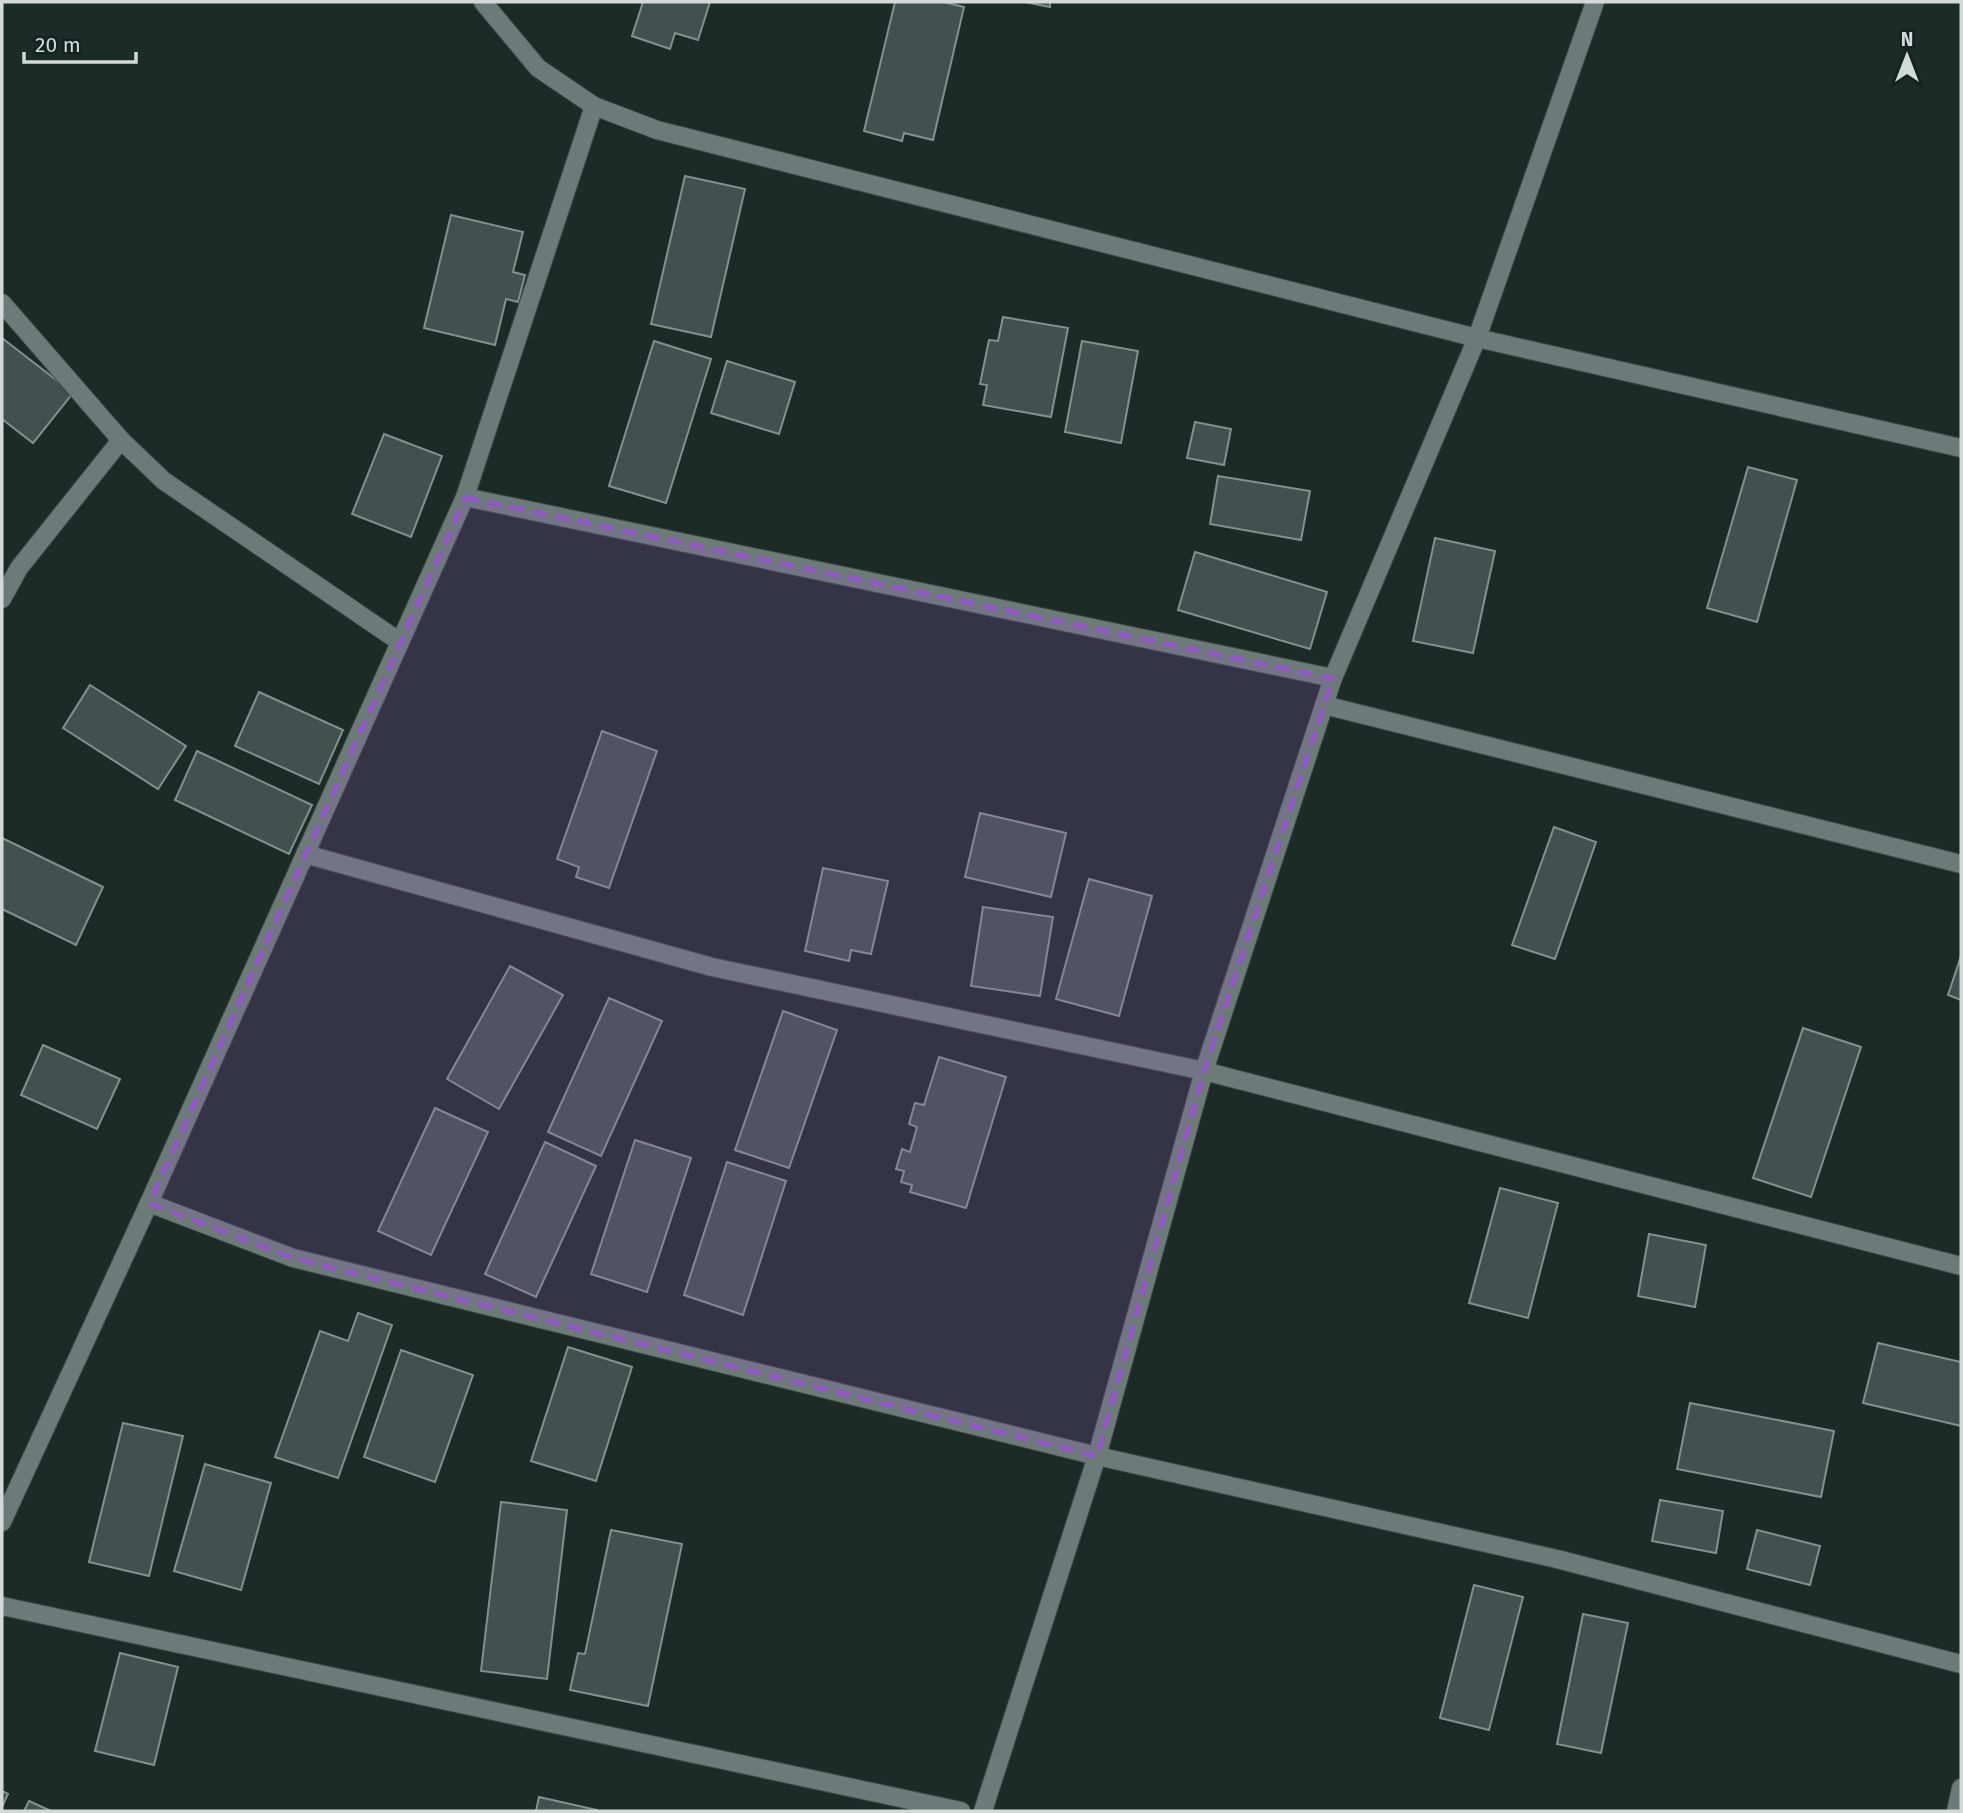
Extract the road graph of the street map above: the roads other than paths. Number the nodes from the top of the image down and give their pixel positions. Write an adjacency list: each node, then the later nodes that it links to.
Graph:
1 (483, 2): 3 (street)
2 (1595, 2): 5 (street)
3 (594, 106): 5 (street); 8 (street)
4 (2, 303): 6 (street)
5 (1477, 338): 7 (street); 11 (street)
6 (121, 440): 9 (street); 10 (street)
7 (1961, 448)
8 (465, 497): 10 (street); 11 (street)
9 (2, 599)
10 (400, 642): 13 (street)
11 (1333, 678): 12 (street)
12 (1324, 705): 14 (street); 15 (street)
13 (305, 854): 15 (street); 16 (street)
14 (1961, 864)
15 (1204, 1071): 17 (street); 18 (street)
16 (149, 1203): 18 (street); 19 (street)
17 (1961, 1266)
18 (1097, 1456): 21 (street); 24 (street)
19 (2, 1522)
20 (2, 1606): 23 (street)
21 (1961, 1664)
22 (1961, 1788): 25 (street)
23 (961, 1811)
24 (983, 1811)
25 (1956, 1811)

